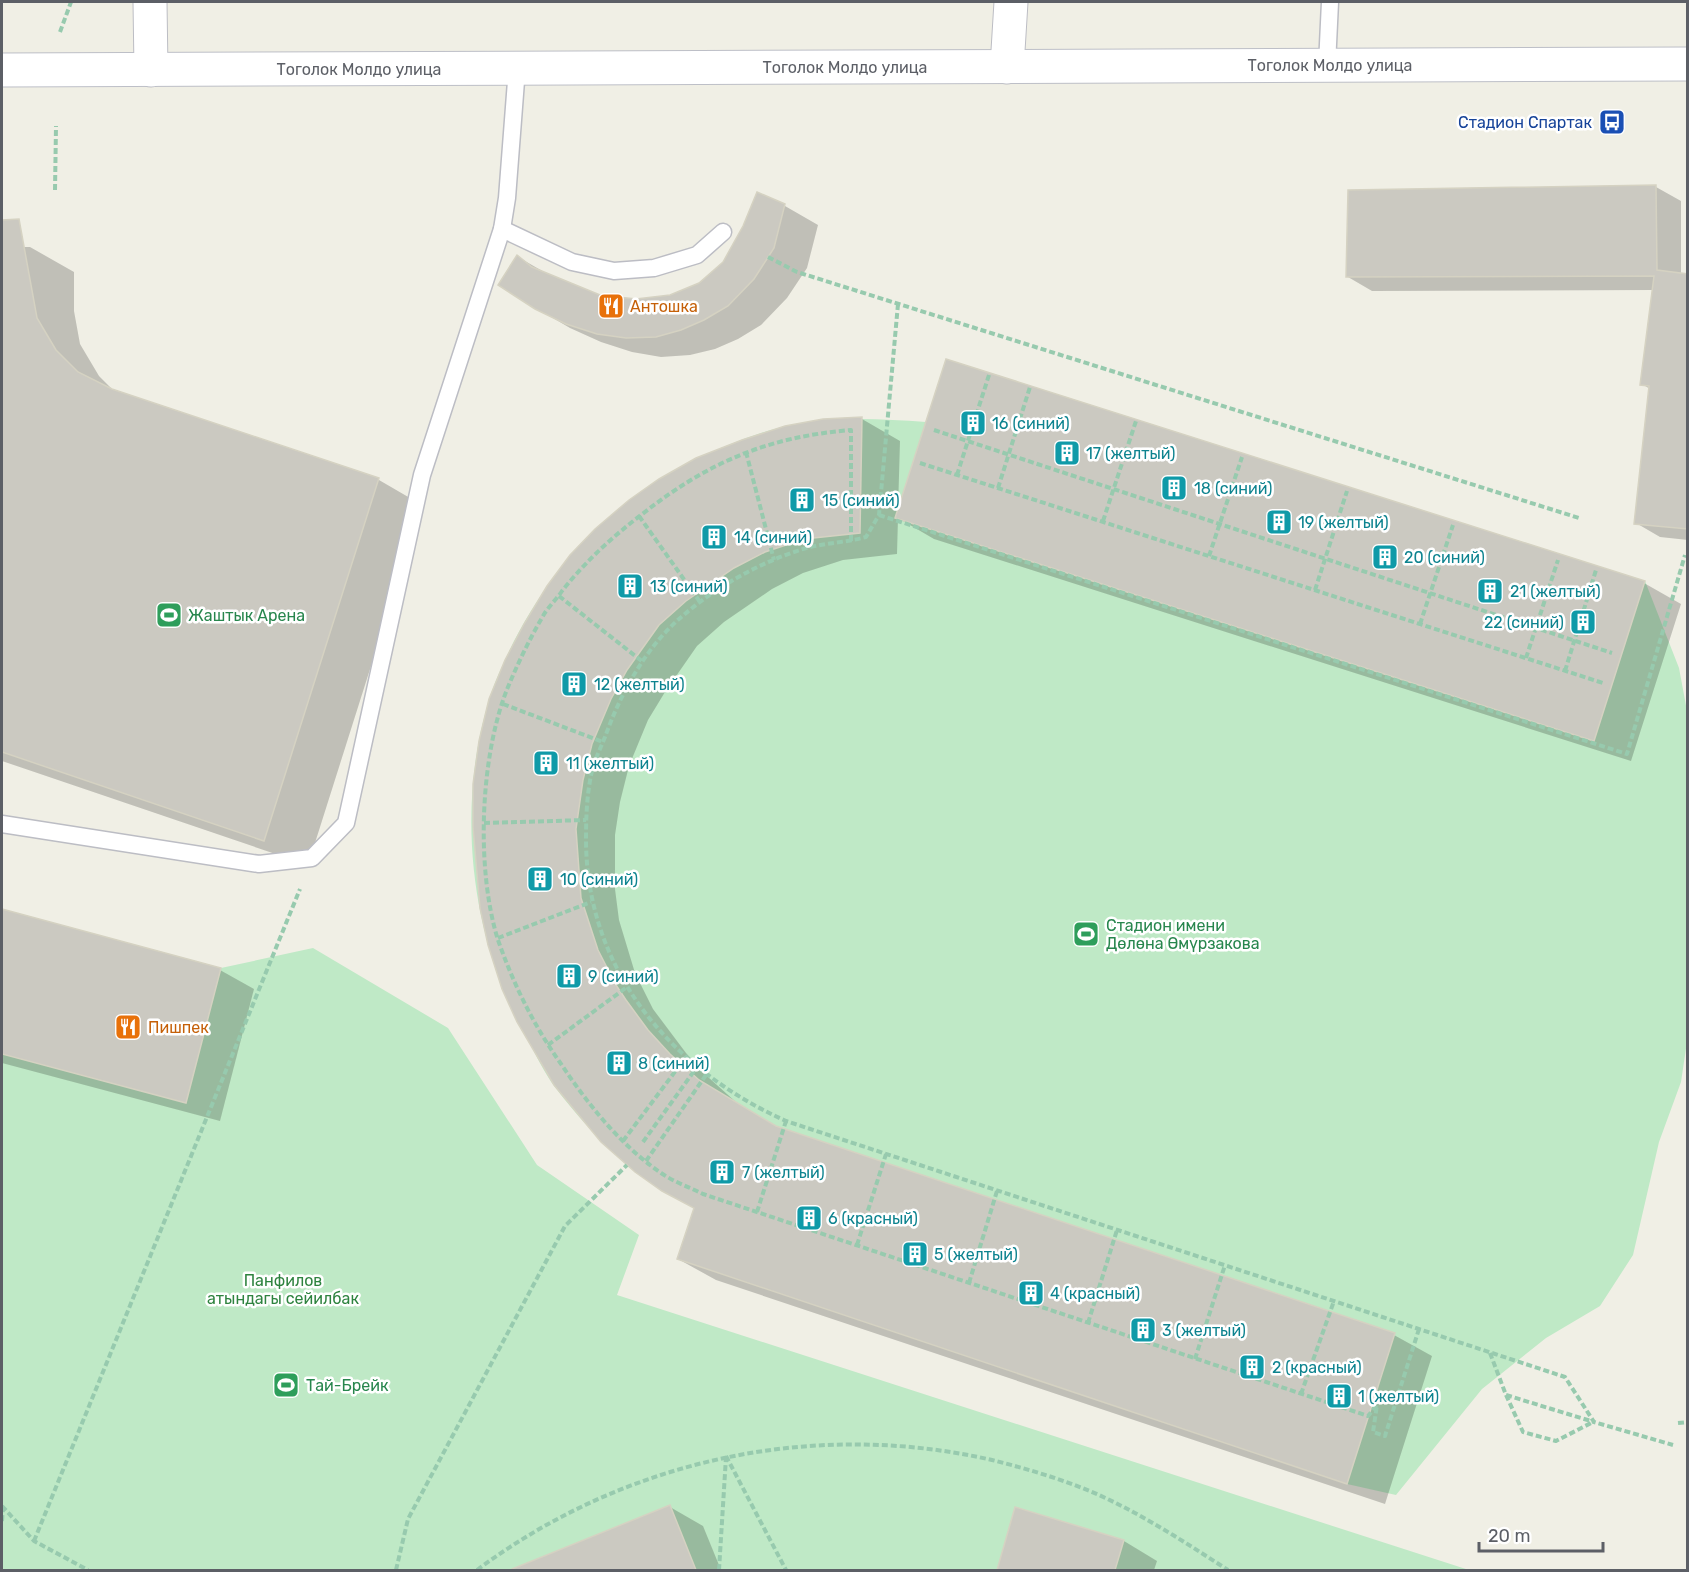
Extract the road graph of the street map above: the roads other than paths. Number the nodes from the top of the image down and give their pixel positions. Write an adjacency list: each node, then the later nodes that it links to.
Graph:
1 (150, 2): 9 (main road)
2 (1011, 2): 6 (main road)
3 (1330, 2): 5 (lane)
4 (1688, 64): 5 (main road, Тоголок Молдо улица)
5 (1327, 65): 6 (main road, Тоголок Молдо улица)
6 (1007, 67): 7 (main road, Тоголок Молдо улица)
7 (517, 68): 9 (main road, Тоголок Молдо улица); 10 (lane)
8 (2, 70): 9 (main road, Тоголок Молдо улица)
9 (151, 70)
10 (502, 228): 11 (lane); 12 (lane)
11 (723, 232)
12 (2, 824)

